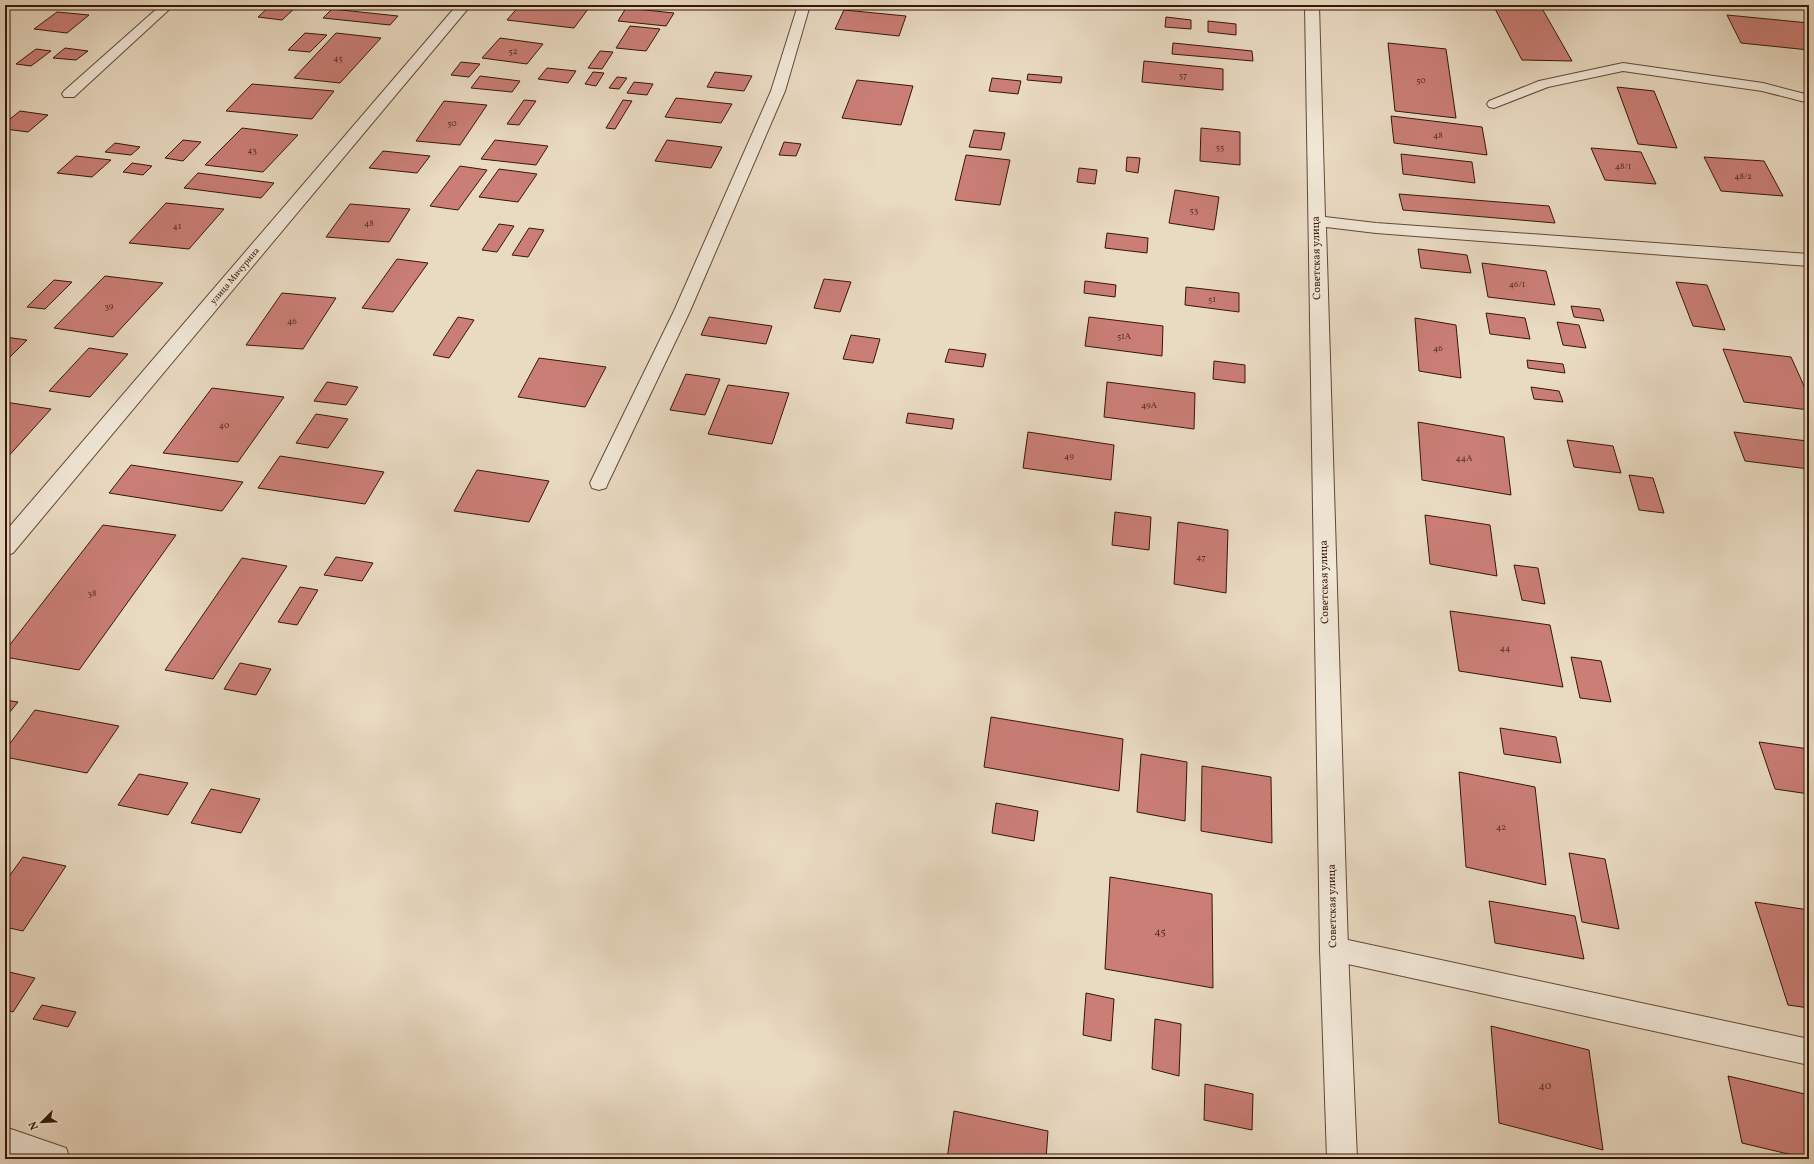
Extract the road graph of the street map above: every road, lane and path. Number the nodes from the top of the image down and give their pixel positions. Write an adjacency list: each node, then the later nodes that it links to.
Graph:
1 (168, 5): 5 (lane)
2 (464, 5): 11 (street, улица Мичурина)
3 (804, 5): 10 (lane)
4 (1312, 5): 8 (street, Советская улица)
5 (69, 94)
6 (1809, 99): 7 (lane)
7 (1494, 104)
8 (1316, 221): 9 (street); 12 (street, Советская улица)
9 (1809, 260)
10 (599, 483)
11 (5, 547)
12 (1334, 949): 13 (lane); 16 (street, Советская улица)
13 (1809, 1052)
14 (5, 1142): 15 (street)
15 (55, 1159)
16 (1342, 1159)

